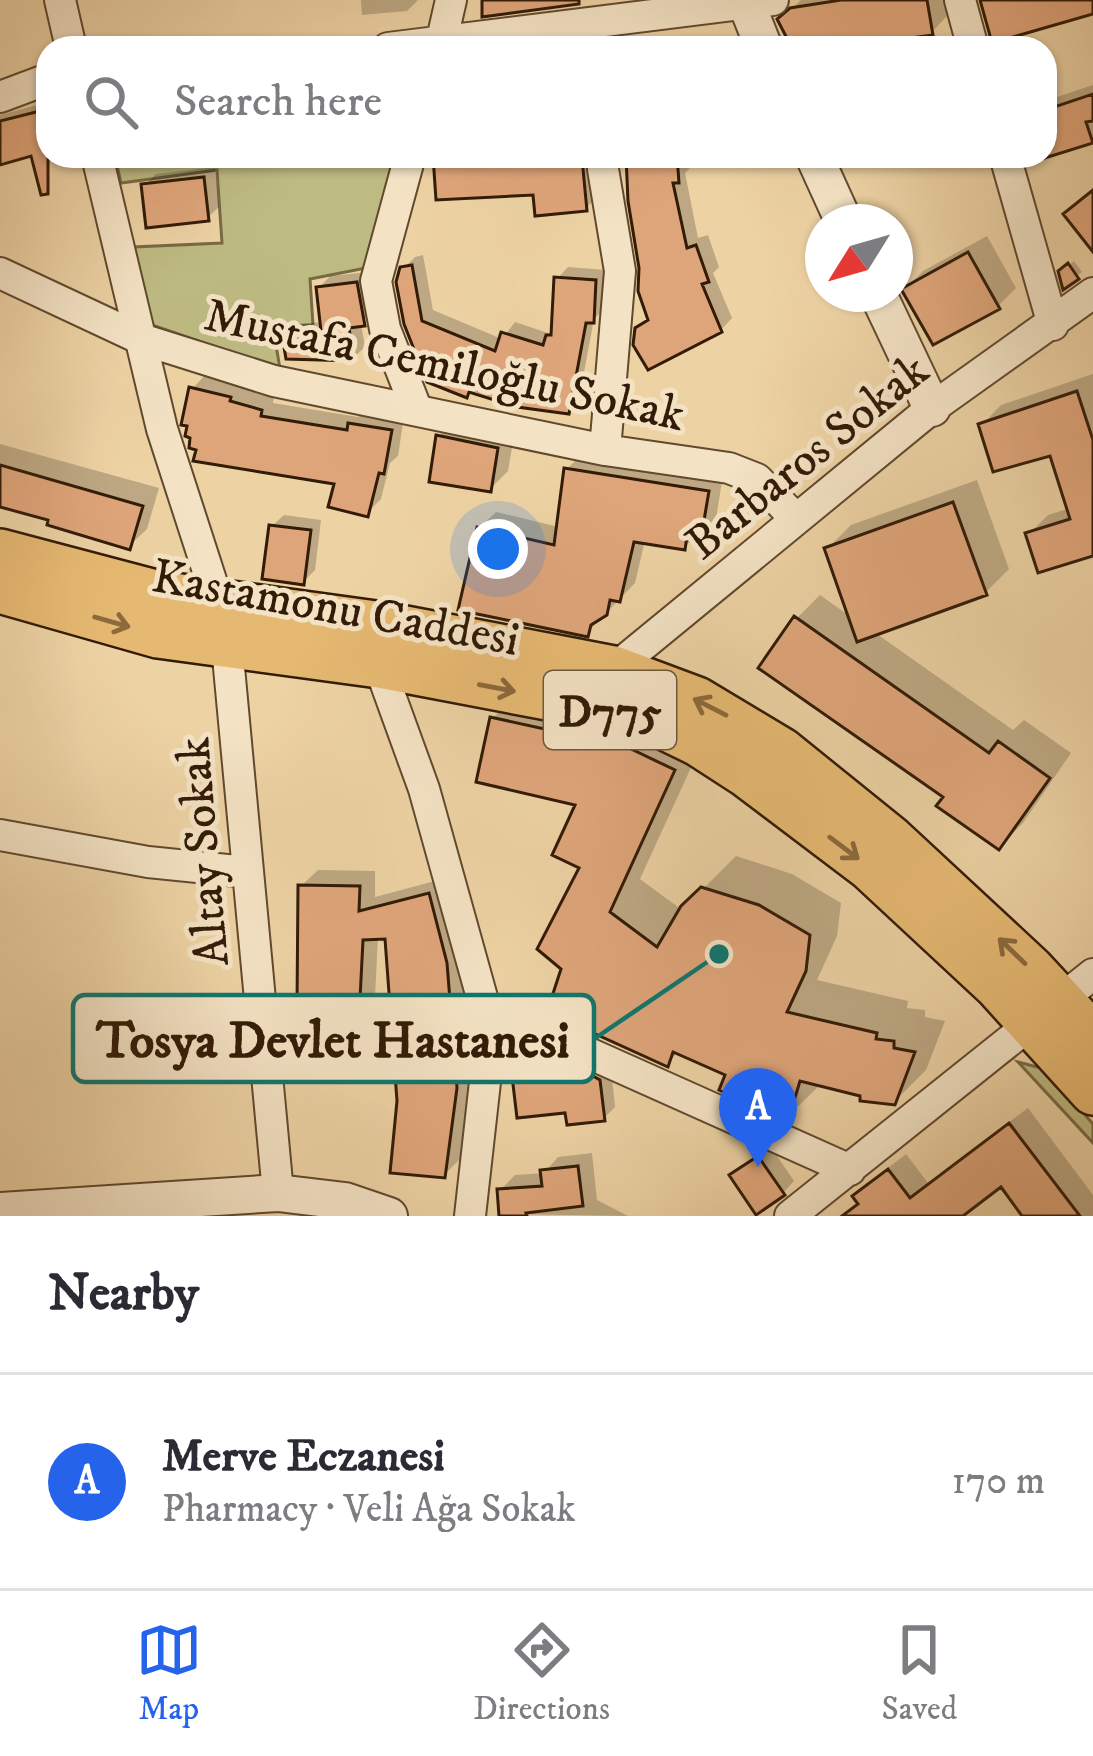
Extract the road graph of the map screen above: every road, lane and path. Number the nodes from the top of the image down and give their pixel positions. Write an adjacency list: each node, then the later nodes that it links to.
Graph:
1 (60, 0): 5 (street)
2 (451, 0): 6 (street)
3 (960, 0): 9 (street)
4 (755, 2): 7 (street); 8 (street)
5 (68, 36)
6 (443, 36)
7 (512, 36)
8 (762, 36)
9 (970, 36)
10 (36, 84): 11 (street)
11 (0, 97)
12 (100, 168): 22 (street, Altay Sokak)
13 (407, 168): 23 (street)
14 (819, 168): 17 (street)
15 (1008, 168): 21 (street)
16 (603, 169): 25 (street)
17 (836, 204)
18 (0, 273): 22 (street, Mustafa Cemiloğlu Sokak)
19 (1093, 293): 21 (street, Barbaros Sokak)
20 (887, 312): 24 (street)
21 (1054, 325): 24 (street, Barbaros Sokak)
22 (141, 339): 23 (street, Mustafa Cemiloğlu Sokak); 29 (street, Altay Sokak)
23 (416, 408): 25 (street, Mustafa Cemiloğlu Sokak)
24 (932, 408): 26 (street, Barbaros Sokak)
25 (605, 450): 26 (street, Mustafa Cemiloğlu Sokak)
26 (796, 519): 31 (street, Barbaros Sokak)
27 (0, 552): 29 (main road, Kastamonu Caddesi / D775)
28 (0, 590): 29 (main road, Kastamonu Caddesi / D775, one-way to 29)
29 (223, 625): 30 (main road, Kastamonu Caddesi / D775); 31 (main road, Kastamonu Caddesi / D775); 33 (street, Altay Sokak)
30 (379, 665): 31 (main road, Kastamonu Caddesi / D775, one-way to 31); 35 (street)
31 (607, 688): 34 (main road, Kastamonu Caddesi / D775)
32 (0, 835): 33 (street)
33 (247, 872): 39 (street, Altay Sokak)
34 (1062, 999): 36 (main road, Kastamonu Caddesi / D775); 37 (main road, Kastamonu Caddesi / D775); 38 (street)
35 (488, 1019): 38 (street); 42 (street)
36 (1093, 1036)
37 (1093, 1092)
38 (850, 1170): 43 (street)
39 (278, 1193): 40 (street); 41 (street)
40 (0, 1210)
41 (389, 1216)
42 (470, 1216)
43 (790, 1216)

